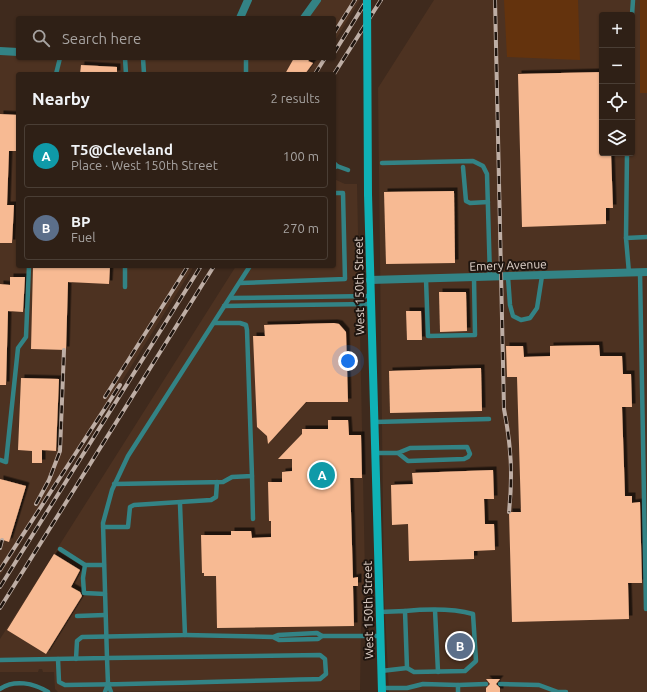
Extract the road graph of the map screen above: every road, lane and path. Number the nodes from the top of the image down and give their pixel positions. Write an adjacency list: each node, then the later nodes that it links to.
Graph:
1 (248, 0): 6 (street)
2 (318, 0): 7 (street)
3 (367, 0): 37 (main road, West 150th Street, bridge)
4 (633, 0): 5 (lane)
5 (632, 12)
6 (241, 16)
7 (306, 16)
8 (0, 51): 9 (street)
9 (16, 52)
10 (60, 60): 14 (lane)
11 (126, 60): 15 (lane)
12 (144, 60): 16 (lane)
13 (246, 60): 17 (lane)
14 (56, 72)
15 (126, 72)
16 (144, 72)
17 (246, 72)
18 (627, 156): 26 (lane)
19 (382, 162): 24 (lane)
20 (336, 166): 22 (lane)
21 (463, 167): 24 (lane)
22 (348, 170)
23 (336, 193): 38 (lane)
24 (488, 202): 33 (lane)
25 (647, 236): 26 (lane)
26 (626, 238): 31 (lane)
27 (29, 268): 54 (lane)
28 (125, 268): 39 (lane)
29 (249, 268): 38 (lane)
30 (643, 272): 31 (street, Emery Avenue); 46 (lane)
31 (629, 273): 32 (street, Emery Avenue)
32 (542, 276): 34 (street, Emery Avenue); 34 (lane)
33 (490, 277): 34 (street, Emery Avenue); 35 (street, Emery Avenue)
34 (508, 277)
35 (474, 278): 36 (street, Emery Avenue); 36 (lane)
36 (426, 279): 37 (street, Emery Avenue)
37 (370, 280): 42 (main road, West 150th Street)
38 (240, 283): 40 (lane)
39 (125, 287)
40 (231, 298): 41 (lane); 43 (lane)
41 (275, 298): 42 (lane); 44 (lane)
42 (371, 300): 44 (lane); 50 (main road, West 150th Street)
43 (224, 306): 44 (lane); 45 (lane)
44 (275, 306)
45 (214, 322): 55 (lane); 57 (lane)
46 (644, 387): 47 (lane)
47 (645, 403): 49 (lane)
48 (489, 419): 50 (lane)
49 (645, 421): 51 (lane)
50 (375, 422): 52 (main road, West 150th Street)
51 (645, 443): 58 (lane)
52 (376, 453): 53 (lane); 69 (main road, West 150th Street)
53 (398, 453): 53 (lane)
54 (0, 460)
55 (252, 476): 56 (lane); 60 (lane)
56 (217, 482): 57 (lane); 59 (lane)
57 (114, 484): 61 (lane)
58 (645, 488): 66 (lane)
59 (180, 504): 61 (lane); 72 (lane)
60 (253, 519)
61 (103, 527): 64 (lane)
62 (60, 549): 63 (lane)
63 (85, 565): 64 (lane); 65 (lane)
64 (104, 565): 65 (lane)
65 (105, 594): 70 (lane)
66 (646, 609)
67 (435, 610): 68 (lane); 81 (lane); 81 (lane)
68 (405, 611): 69 (lane); 79 (lane)
69 (380, 612): 74 (main road, West 150th Street)
70 (105, 615): 71 (lane); 73 (lane)
71 (76, 616)
72 (185, 635): 73 (lane); 74 (lane)
73 (106, 636): 75 (lane); 77 (lane)
74 (380, 636): 80 (main road, West 150th Street)
75 (107, 658): 77 (lane); 82 (lane); 82 (lane)
76 (58, 659): 77 (lane); 78 (lane); 82 (lane)
77 (76, 659)
78 (0, 660)
79 (407, 668): 80 (lane); 81 (lane)
80 (381, 671): 88 (main road, West 150th Street)
81 (438, 672)
82 (108, 684): 90 (lane); 91 (lane)
83 (486, 684): 85 (lane)
84 (500, 684): 94 (lane)
85 (458, 685): 86 (lane); 93 (lane)
86 (416, 686): 88 (lane); 92 (lane)
87 (0, 689): 89 (lane)
88 (382, 690)
89 (48, 692)
90 (105, 692)
91 (111, 692)
92 (416, 692)
93 (458, 692)
94 (566, 692)

